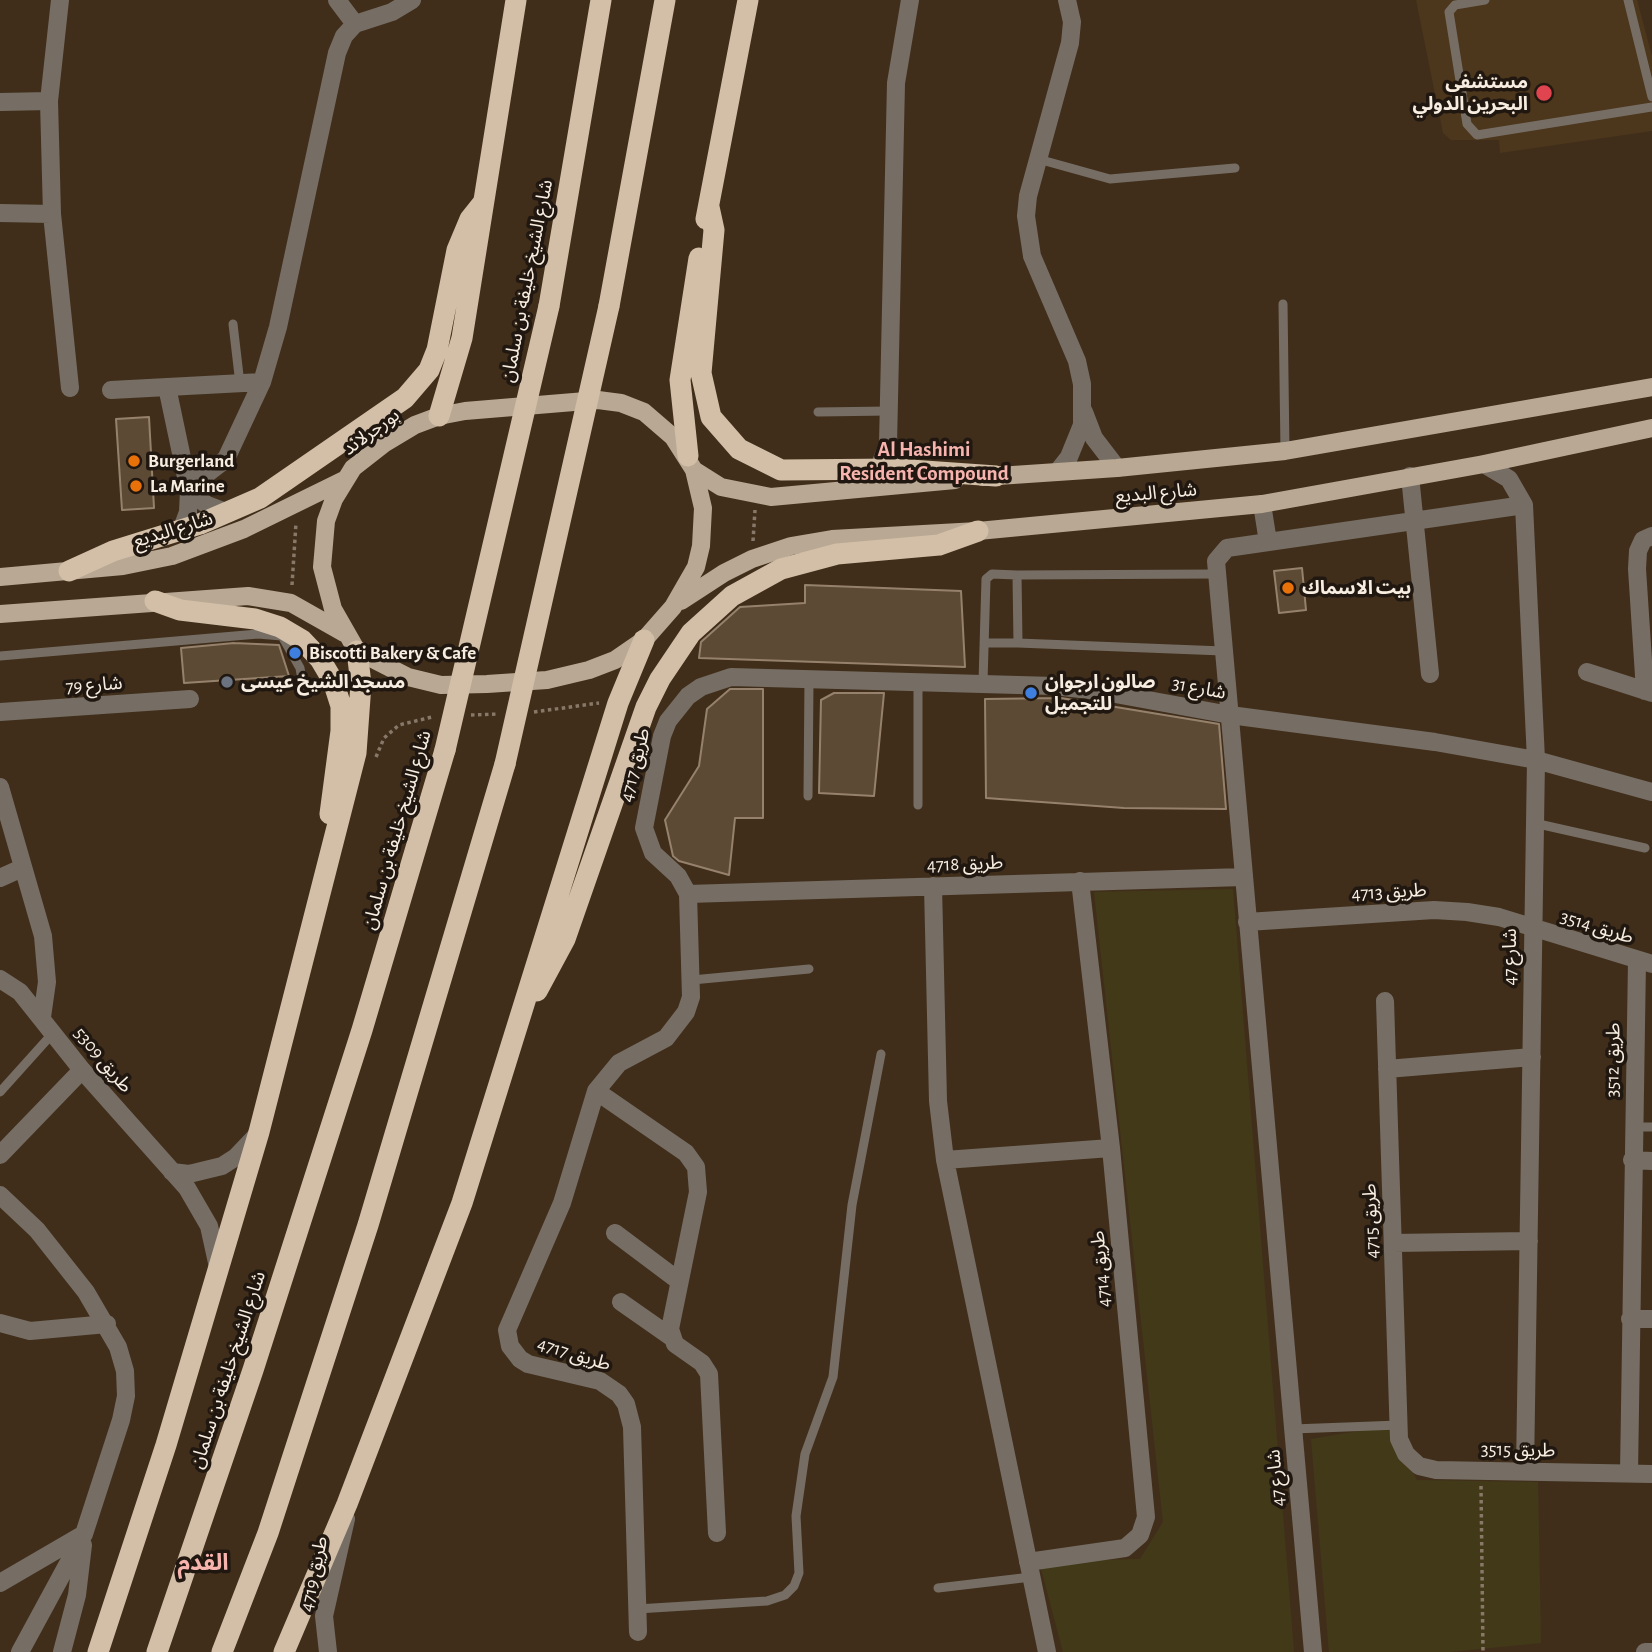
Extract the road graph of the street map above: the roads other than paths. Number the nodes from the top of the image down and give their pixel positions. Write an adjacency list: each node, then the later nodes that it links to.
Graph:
1 (60, 0): 14 (street)
2 (337, 0): 12 (street)
3 (412, 0): 12 (street)
4 (516, 0): 19 (highway)
5 (601, 0): 146 (highway, شارع الشيخ خليفة بن سلمان, bridge)
6 (665, 0): 147 (highway, bridge)
7 (748, 0): 20 (highway)
8 (910, 0): 32 (street)
9 (1067, 0): 17 (street)
10 (1485, 0): 16 (lane)
11 (1628, 0): 13 (lane)
12 (355, 24): 25 (street)
13 (1652, 97)
14 (49, 101): 15 (street); 22 (street)
15 (0, 102)
16 (1652, 107)
17 (1038, 159): 18 (lane); 31 (street)
18 (1235, 168)
19 (482, 204): 34 (highway); 48 (highway)
20 (709, 207): 37 (highway); 40 (highway)
21 (0, 213): 22 (street)
22 (52, 214): 29 (street)
23 (1283, 304): 36 (lane)
24 (233, 324): 26 (lane)
25 (262, 382): 26 (street); 45 (street)
26 (240, 384): 27 (street)
27 (167, 387): 30 (street); 45 (street)
28 (1652, 387): 36 (main road, شارع البديع)
29 (70, 388)
30 (111, 390)
31 (1083, 409): 39 (street); 41 (street)
32 (889, 411): 33 (lane); 40 (street)
33 (818, 412)
34 (439, 416): 37 (main road, بورجرلاند); 44 (main road, بورجرلاند)
35 (1652, 428): 38 (main road, شارع البديع)
36 (1284, 451): 39 (main road, شارع البديع)
37 (691, 463): 42 (main road, شارع البديع); 59 (main road, بورجرلاند)
38 (1484, 464): 43 (main road, شارع البديع); 47 (street)
39 (1117, 468): 41 (main road, شارع البديع)
40 (887, 469): 42 (highway)
41 (1058, 471): 42 (main road, شارع البديع)
42 (996, 476)
43 (1410, 476): 46 (main road, شارع البديع); 49 (street)
44 (346, 479): 54 (main road, شارع البديع); 61 (main road, بورجرلاند)
45 (188, 486): 48 (street); 50 (street)
46 (1262, 504): 51 (main road, شارع البديع); 53 (street)
47 (1524, 505): 49 (street); 79 (street, شارع 47)
48 (228, 513): 50 (highway)
49 (1416, 519): 53 (street); 69 (street)
50 (181, 531): 54 (highway)
51 (978, 531): 59 (main road, شارع البديع); 100 (highway)
52 (1652, 536): 75 (street)
53 (1268, 542): 55 (street)
54 (69, 571): 57 (main road, شارع البديع)
55 (1216, 574): 56 (lane); 66 (street, شارع 47)
56 (1017, 575): 63 (lane); 64 (lane)
57 (0, 577)
58 (155, 601): 60 (main road); 61 (main road); 86 (highway)
59 (673, 607): 62 (main road, بورجرلاند)
60 (0, 614)
61 (345, 634): 65 (main road, بورجرلاند)
62 (644, 640): 65 (main road, بورجرلاند); 100 (highway)
63 (984, 643): 64 (lane); 73 (lane)
64 (1018, 643): 66 (lane)
65 (357, 651): 86 (highway)
66 (1223, 651): 78 (street, شارع 47)
67 (0, 656): 74 (lane)
68 (1587, 672): 75 (street)
69 (1430, 674)
70 (731, 677): 71 (street, شارع 31); 92 (street, طريق 4717)
71 (809, 679): 72 (street, شارع 31); 82 (lane)
72 (918, 681): 73 (street, شارع 31); 83 (lane)
73 (983, 682): 78 (street, شارع 31)
74 (303, 686)
75 (1648, 692)
76 (190, 699): 77 (street, شارع 79)
77 (0, 712)
78 (1230, 715): 79 (street, شارع 31); 88 (street, شارع 47)
79 (1536, 760): 81 (street, شارع 31); 84 (street, شارع 47)
80 (0, 787): 87 (street)
81 (1652, 792)
82 (808, 796)
83 (918, 805)
84 (1534, 823): 85 (lane); 94 (street, شارع 47)
85 (1645, 848)
86 (331, 853): 111 (highway)
87 (22, 868): 89 (street); 101 (street)
88 (1243, 877): 90 (street, طريق 4718); 93 (street, شارع 47)
89 (0, 878)
90 (1080, 881): 91 (street, طريق 4718); 112 (street, طريق 4714)
91 (933, 886): 92 (street, طريق 4718); 114 (street)
92 (688, 894): 98 (street, طريق 4717)
93 (1247, 922): 94 (street, طريق 4713); 130 (street, شارع 47)
94 (1531, 928): 95 (street, طريق 3514); 104 (street, شارع 47)
95 (1644, 962): 109 (street, طريق 3512)
96 (809, 969): 98 (lane)
97 (0, 979): 101 (street, طريق 5309)
98 (692, 980): 107 (street, طريق 4717)
99 (1385, 1001): 105 (street, طريق 4715)
100 (525, 1006): 135 (highway)
101 (42, 1017): 102 (street, طريق 5309)
102 (53, 1033): 106 (street, طريق 5309); 108 (lane)
103 (881, 1054): 141 (lane)
104 (1532, 1057): 105 (street); 120 (street, شارع 47)
105 (1387, 1069): 121 (street, طريق 4715)
106 (82, 1070): 113 (street); 117 (street, طريق 5309)
107 (596, 1091): 123 (street); 141 (street, طريق 4717)
108 (0, 1092)
109 (1633, 1127): 110 (lane); 115 (street, طريق 3512)
110 (1652, 1127)
111 (259, 1132): 117 (street); 122 (highway)
112 (1111, 1148): 114 (street); 138 (street, طريق 4714)
113 (0, 1155)
114 (945, 1160): 138 (street)
115 (1632, 1160): 116 (street); 125 (street, طريق 3512)
116 (1652, 1161)
117 (172, 1172): 122 (street, طريق 5309)
118 (0, 1195): 128 (street)
119 (615, 1233): 123 (street)
120 (1529, 1241): 121 (street); 132 (street, شارع 47)
121 (1393, 1243): 131 (street, طريق 4715)
122 (218, 1268): 145 (highway)
123 (679, 1281): 129 (street)
124 (621, 1303): 129 (street)
125 (1630, 1319): 126 (street); 133 (street, طريق 3512)
126 (1652, 1319)
127 (0, 1323): 128 (street)
128 (107, 1324): 137 (street)
129 (671, 1337): 136 (street)
130 (1293, 1429): 131 (lane); 151 (street, شارع 47)
131 (1399, 1432): 132 (street, طريق 3515)
132 (1525, 1470): 133 (street, طريق 3515)
133 (1629, 1473): 134 (street, طريق 3515)
134 (1652, 1475)
135 (347, 1504): 148 (highway); 149 (street, طريق 4719)
136 (717, 1533)
137 (85, 1534): 139 (street); 143 (street); 144 (street)
138 (1030, 1570): 140 (lane); 150 (street)
139 (0, 1583)
140 (938, 1588)
141 (638, 1609): 142 (street, طريق 4717)
142 (638, 1632)
143 (20, 1652)
144 (62, 1652)
145 (98, 1652)
146 (157, 1652)
147 (222, 1652)
148 (284, 1652)
149 (328, 1652)
150 (1047, 1652)
151 (1313, 1652)
152 (1645, 1652): 153 (street)
153 (1652, 1652)

